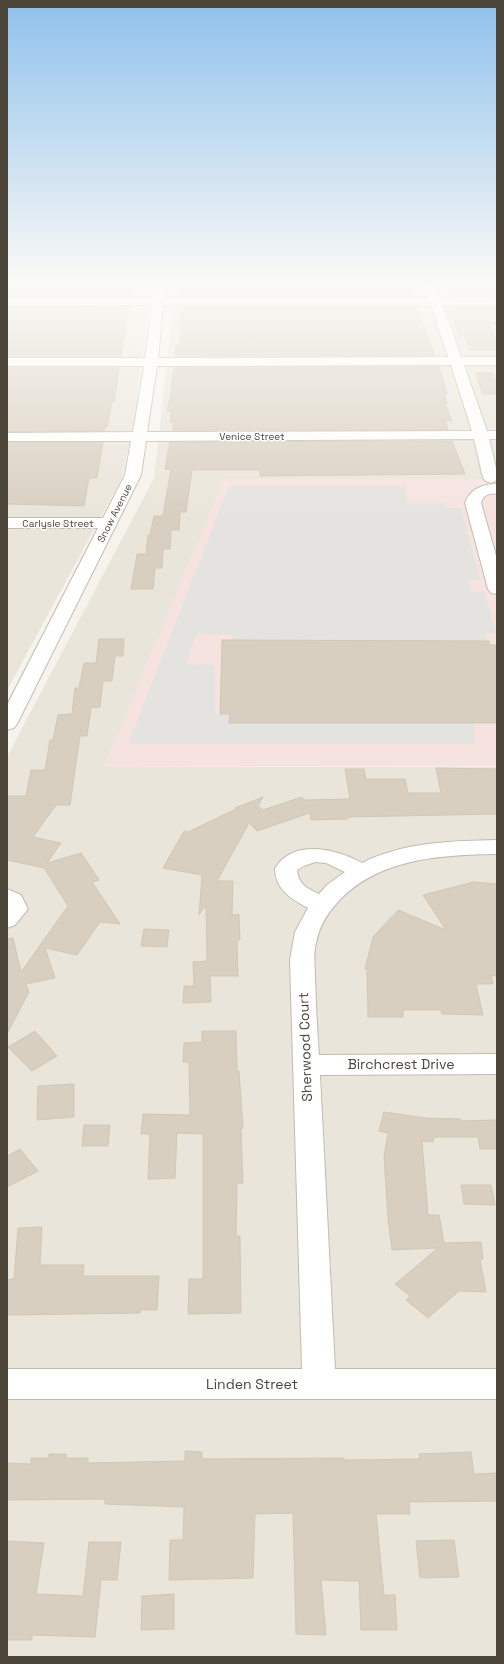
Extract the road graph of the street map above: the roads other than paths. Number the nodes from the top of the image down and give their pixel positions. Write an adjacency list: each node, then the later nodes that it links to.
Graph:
1 (456, 361): 2 (street); 4 (street); 7 (street)
2 (497, 361)
3 (7, 362): 4 (street)
4 (152, 362): 6 (street, Snow Avenue)
5 (497, 435): 7 (street, Venice Street)
6 (139, 436): 7 (street, Venice Street); 8 (street, Venice Street); 11 (street, Snow Avenue)
7 (480, 436): 9 (street)
8 (7, 437)
9 (494, 483): 12 (street)
10 (7, 523): 11 (street, Carlysle Street)
11 (110, 523): 13 (street, Snow Avenue)
12 (497, 589)
13 (7, 724)
14 (497, 847): 15 (street, Sherwood Court)
15 (362, 872): 17 (street, Sherwood Court); 17 (street)
16 (7, 896): 18 (street)
17 (322, 905): 20 (street, Sherwood Court)
18 (7, 920)
19 (497, 1064): 20 (street, Birchcrest Drive)
20 (306, 1065): 22 (street, Sherwood Court)
21 (7, 1384): 22 (street, Linden Street)
22 (319, 1384): 23 (street, Linden Street)
23 (497, 1384)

